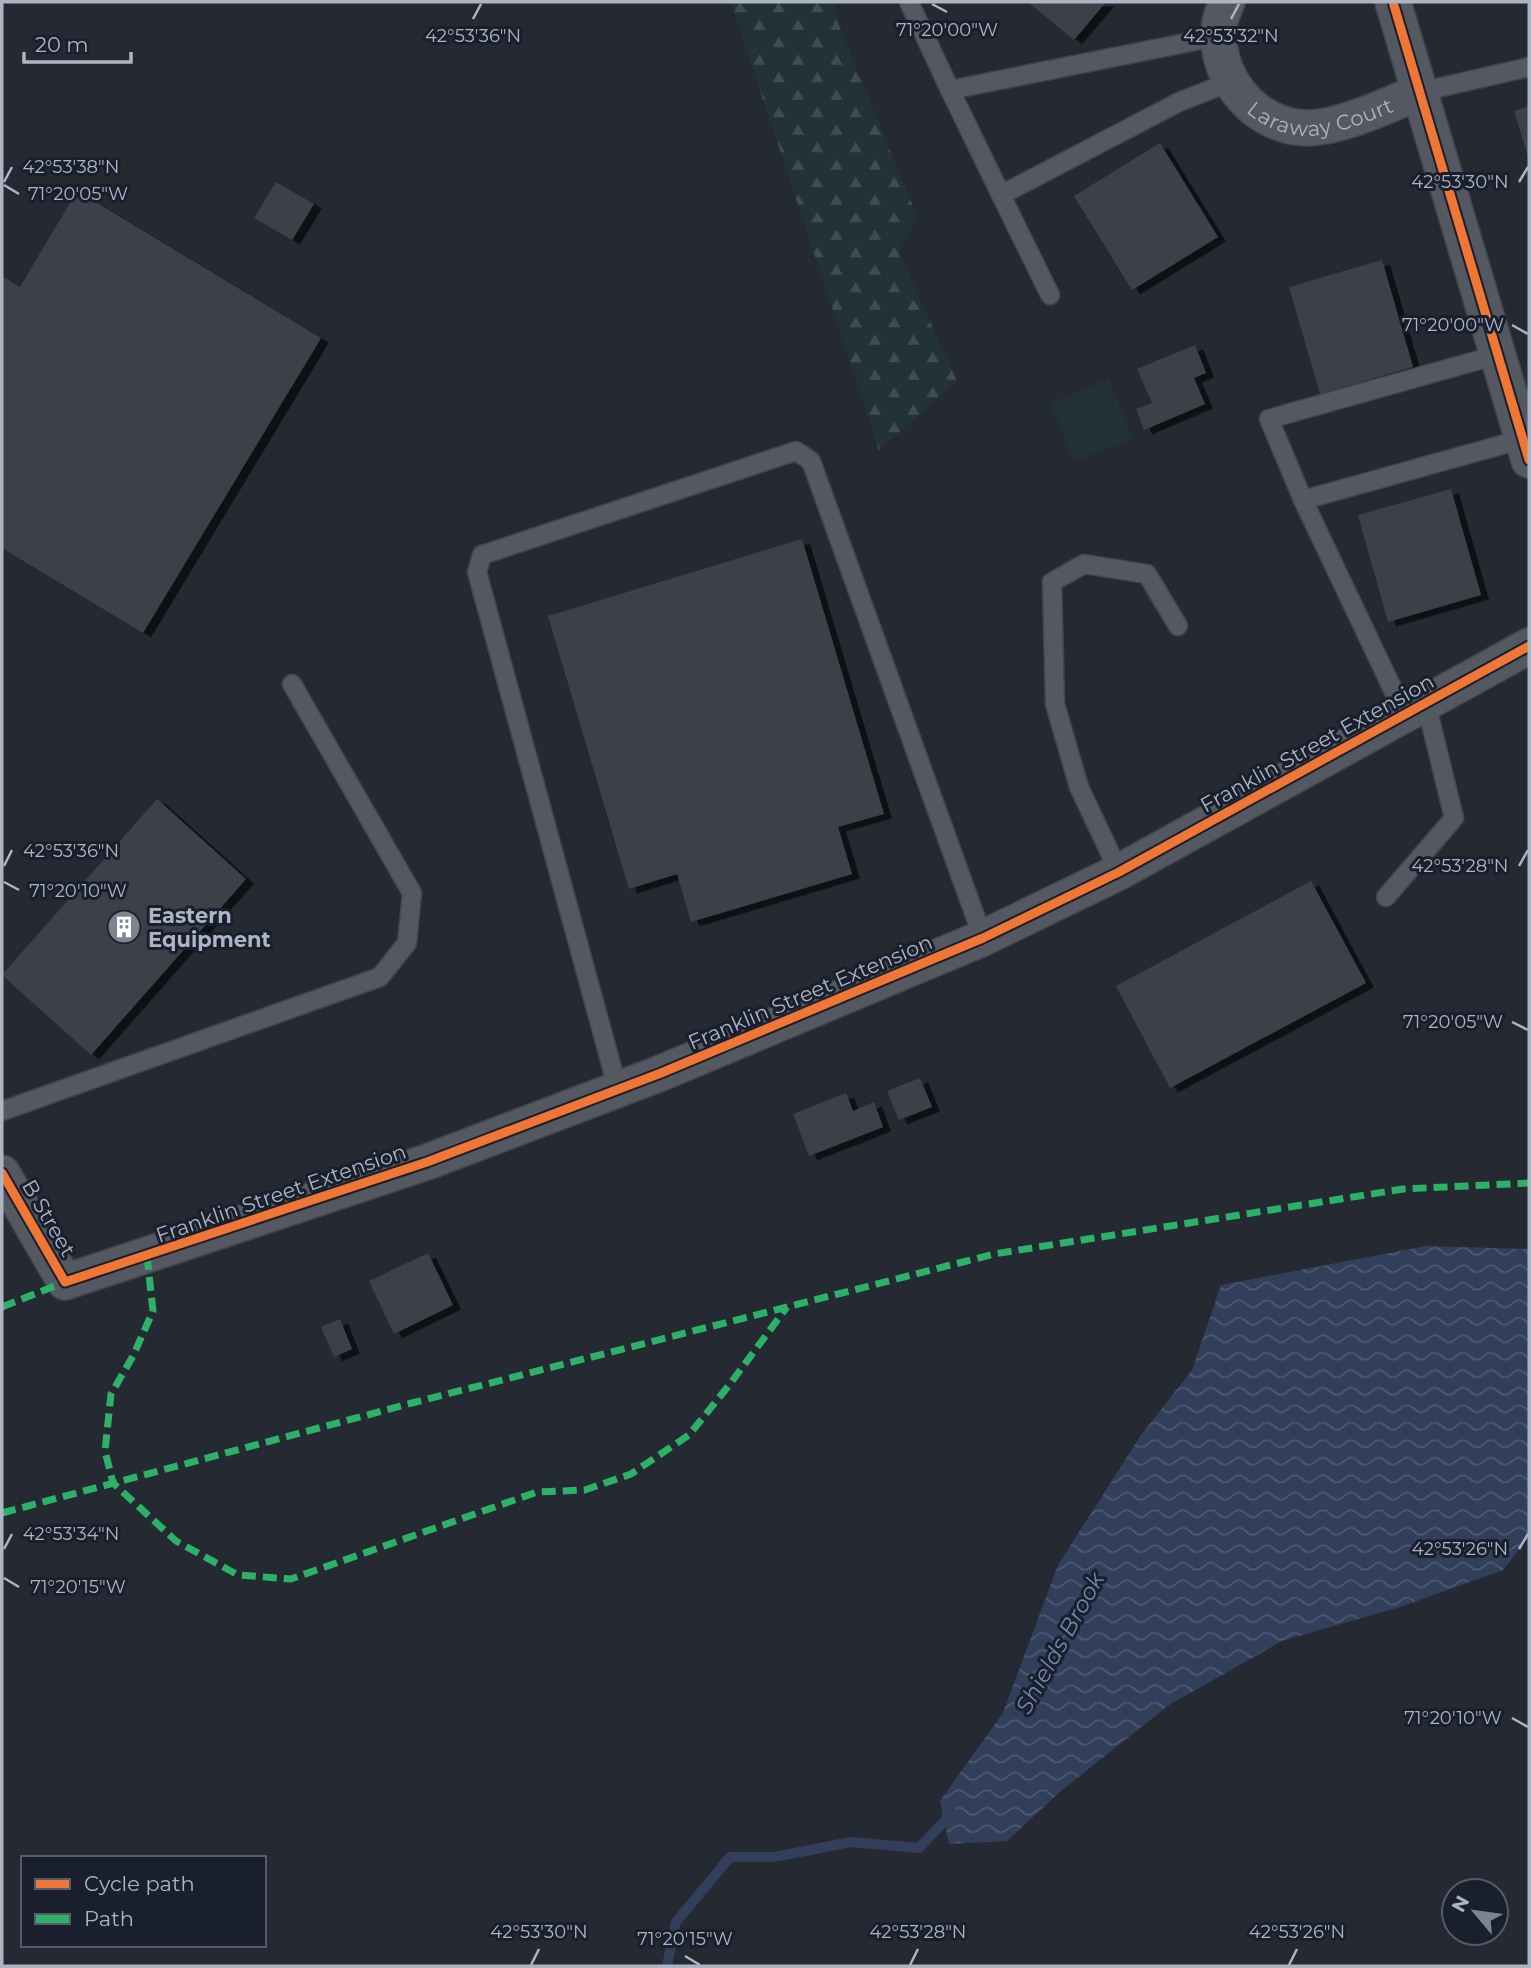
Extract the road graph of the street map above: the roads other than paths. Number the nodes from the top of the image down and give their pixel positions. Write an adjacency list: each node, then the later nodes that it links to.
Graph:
1 (909, 2): 7 (lane)
2 (1227, 2): 4 (street, Laraway Court)
3 (1393, 2): 8 (street, Laraway Court)
4 (1220, 36): 6 (street, Laraway Court); 7 (lane)
5 (1529, 67): 8 (lane)
6 (1230, 82): 8 (street, Laraway Court); 9 (lane)
7 (950, 90): 9 (lane)
8 (1420, 92): 11 (street, Laraway Court)
9 (1001, 195): 10 (lane)
10 (1049, 295)
11 (1497, 355): 12 (street, Laraway Court); 13 (lane)
12 (1526, 450): 13 (lane)
13 (1303, 500): 17 (lane)
14 (1178, 625): 18 (lane)
15 (1529, 646): 17 (street, Franklin Street Extension)
16 (292, 684): 22 (lane)
17 (1415, 709): 18 (street, Franklin Street Extension); 19 (lane)
18 (1119, 872): 20 (street, Franklin Street Extension)
19 (1386, 897)
20 (983, 938): 21 (street, Franklin Street Extension); 21 (lane)
21 (618, 1090): 24 (street, Franklin Street Extension)
22 (2, 1111)
23 (2, 1173): 24 (street, B Street)
24 (65, 1282)

